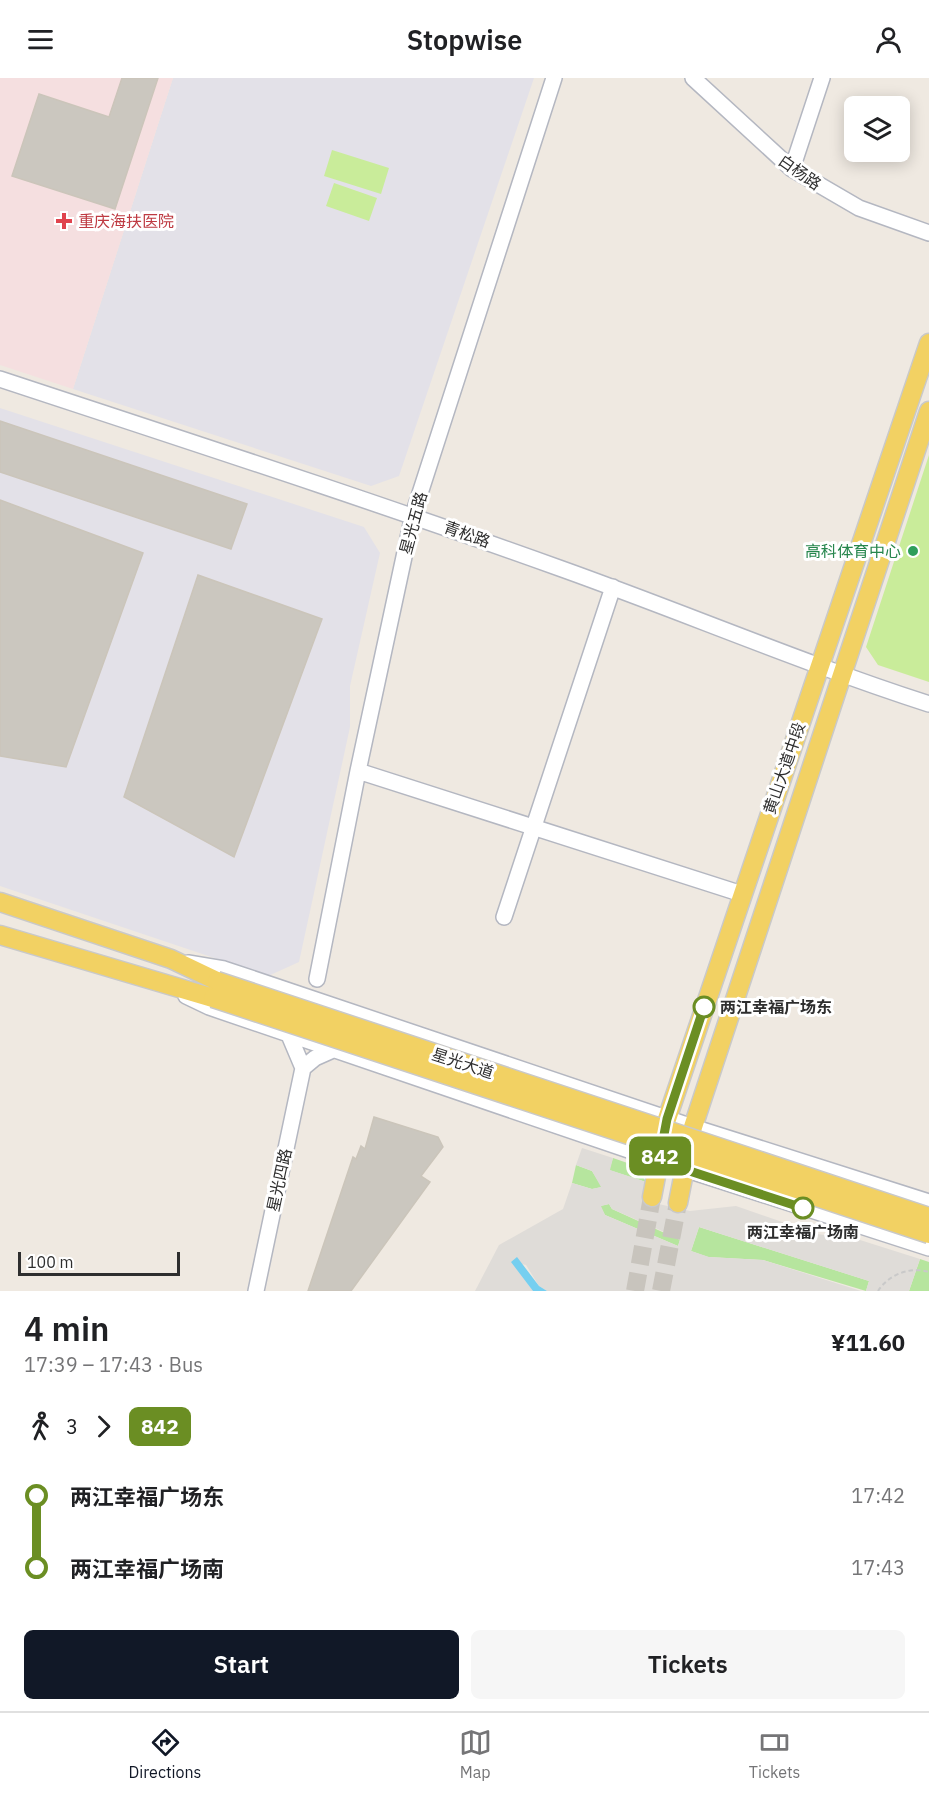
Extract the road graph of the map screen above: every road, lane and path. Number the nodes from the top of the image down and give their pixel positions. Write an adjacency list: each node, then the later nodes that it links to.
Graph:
1 (554, 78): 10 (street, 星光五路)
2 (693, 78): 4 (street, 白杨路)
3 (822, 78): 4 (street)
4 (792, 169): 5 (street, 白杨路)
5 (929, 233)
6 (929, 342): 12 (main road, 黄山大道中段)
7 (0, 379): 10 (street, 青松路)
8 (929, 411): 9 (main road, 黄山大道中段)
9 (925, 428): 13 (main road, 黄山大道中段)
10 (413, 515): 11 (street, 青松路); 15 (street, 星光五路)
11 (613, 587): 12 (street, 青松路); 16 (street)
12 (819, 668): 13 (street, 青松路); 17 (main road, 黄山大道中段)
13 (841, 676): 14 (street, 青松路); 33 (main road, 黄山大道中段)
14 (929, 704)
15 (358, 771): 16 (street); 24 (street, 星光五路)
16 (535, 827): 17 (street); 19 (street)
17 (742, 894): 32 (main road, 黄山大道中段)
18 (0, 902): 23 (main road, 星光大道)
19 (504, 917)
20 (0, 935): 22 (main road, 星光大道)
21 (0, 948): 22 (main road)
22 (57, 954): 25 (main road, 星光大道)
23 (171, 959): 26 (main road, 星光大道); 27 (street)
24 (317, 979): 27 (street); 28 (street)
25 (156, 982): 26 (main road, 星光大道); 29 (street)
26 (215, 990): 39 (main road, 星光大道, bridge); 40 (main road, 星光大道, bridge)
27 (290, 992): 28 (street)
28 (335, 1007): 32 (street)
29 (289, 1035): 30 (street); 31 (street)
30 (333, 1050): 31 (street); 34 (street)
31 (303, 1068): 43 (street, 星光四路)
32 (667, 1119): 33 (street); 34 (main road, 黄山大道中段)
33 (693, 1127): 35 (main road, 黄山大道中段); 37 (street)
34 (659, 1161): 35 (street); 36 (main road, 黄山大道中段)
35 (684, 1169): 38 (main road, 黄山大道中段); 41 (street)
36 (652, 1197)
37 (929, 1202)
38 (678, 1203)
39 (929, 1217)
40 (929, 1234)
41 (929, 1248)
42 (929, 1272): 44 (path)
43 (256, 1291)
44 (878, 1291)

